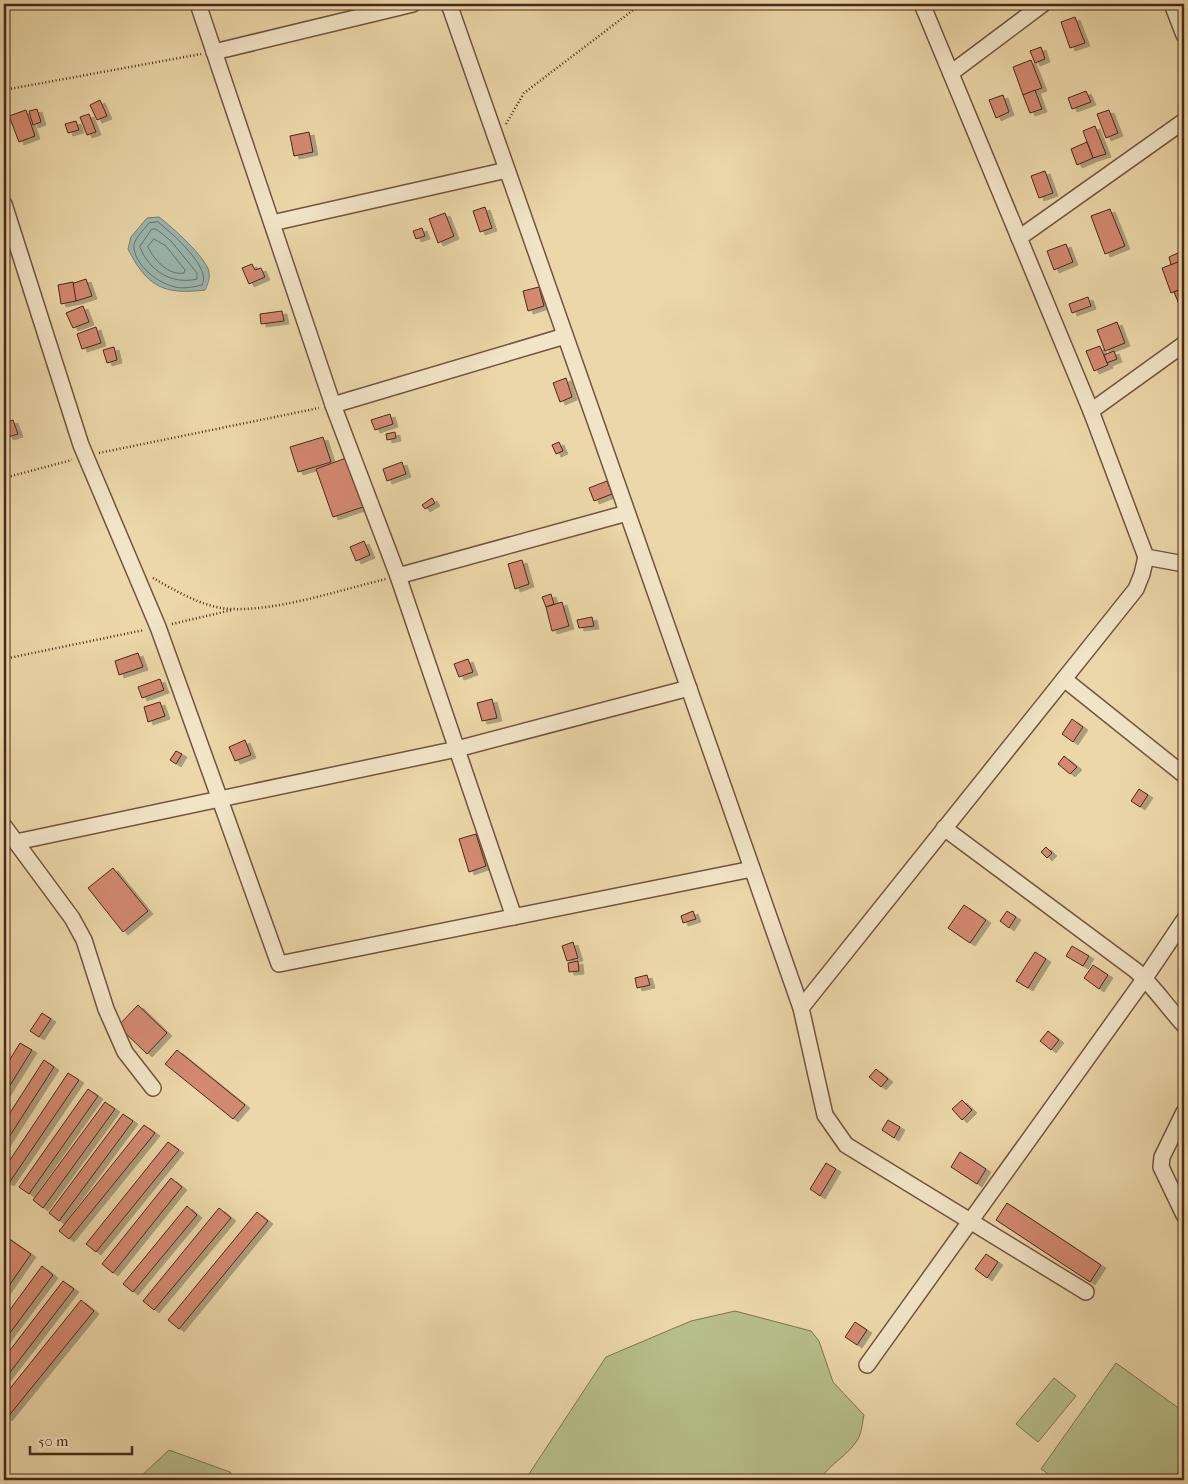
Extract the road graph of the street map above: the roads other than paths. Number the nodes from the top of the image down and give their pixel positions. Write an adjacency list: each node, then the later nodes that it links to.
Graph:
1 (198, 4): 8 (street)
2 (413, 4): 8 (street)
3 (449, 4): 11 (street)
4 (922, 4): 9 (street)
5 (1043, 4): 9 (street)
6 (1172, 4): 7 (street)
7 (1184, 34)
8 (214, 52): 13 (street)
9 (951, 72): 14 (street)
10 (1184, 121): 14 (street)
11 (507, 170): 13 (street); 15 (street)
12 (4, 204): 27 (street)
13 (272, 223): 17 (street)
14 (1019, 238): 18 (street)
15 (566, 336): 17 (street); 19 (street)
16 (1184, 344): 18 (street)
17 (333, 405): 22 (street)
18 (1091, 411): 20 (street)
19 (628, 513): 22 (street); 24 (street)
20 (1146, 557): 21 (street); 23 (street)
21 (1184, 564)
22 (398, 576): 25 (street)
23 (1064, 679): 26 (street); 29 (street)
24 (689, 688): 25 (street); 31 (street)
25 (457, 749): 27 (street); 32 (street)
26 (1184, 775)
27 (220, 800): 30 (street); 32 (street)
28 (4, 826): 30 (street)
29 (944, 828): 34 (street); 35 (street)
30 (16, 842): 37 (street)
31 (752, 870): 32 (street); 35 (street)
32 (514, 917)
33 (1184, 920): 34 (street)
34 (1145, 978): 36 (street); 40 (street)
35 (801, 1008): 40 (street)
36 (1184, 1025)
37 (153, 1088)
38 (1184, 1112): 39 (street)
39 (1184, 1215)
40 (969, 1222): 41 (street); 42 (street)
41 (1086, 1292)
42 (867, 1365)

